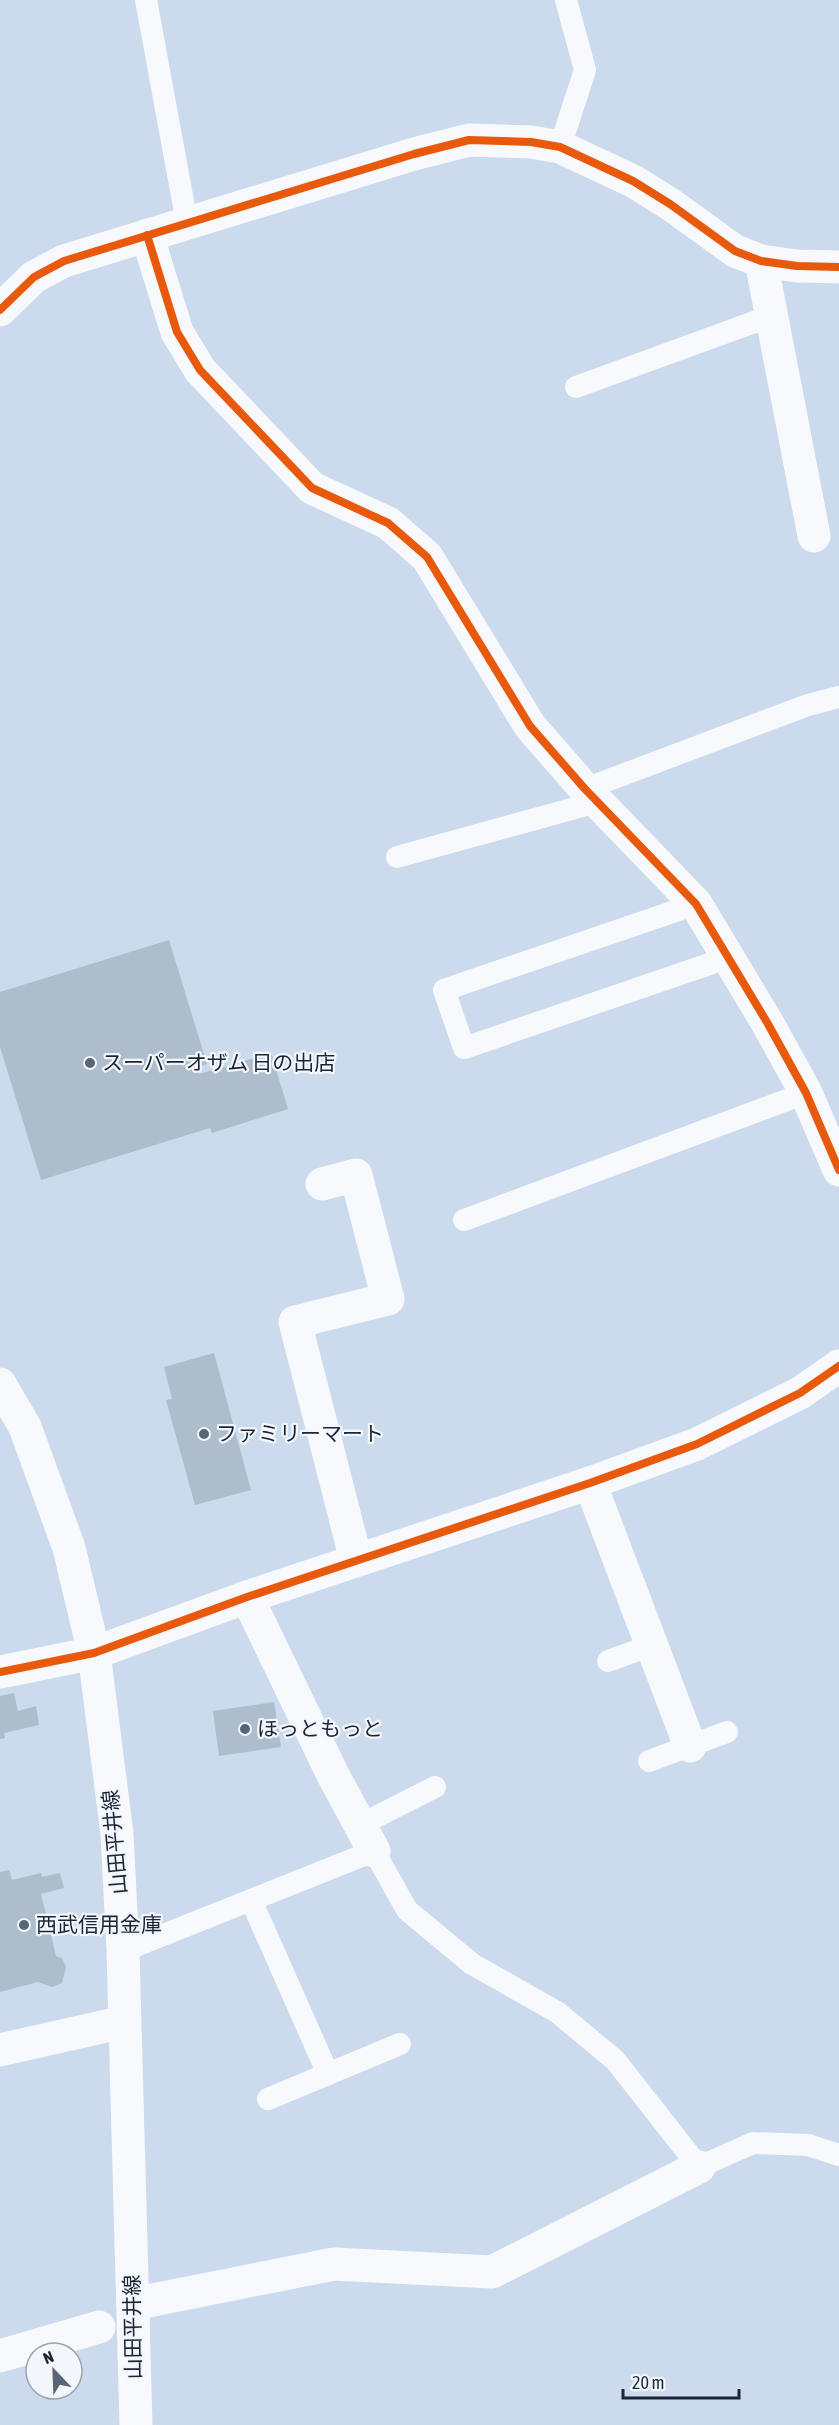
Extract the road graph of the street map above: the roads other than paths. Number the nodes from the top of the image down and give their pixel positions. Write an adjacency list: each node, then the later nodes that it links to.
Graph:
1 (146, 0): 4 (lane)
2 (566, 0): 3 (lane)
3 (560, 147): 4 (street); 6 (street)
4 (187, 223): 5 (street)
5 (147, 235): 8 (street); 13 (street)
6 (761, 261): 7 (street); 9 (street)
7 (839, 267)
8 (0, 310)
9 (771, 316): 10 (lane); 11 (street)
10 (576, 387)
11 (814, 536)
12 (839, 697): 13 (lane)
13 (591, 796): 14 (lane); 15 (street)
14 (397, 857)
15 (696, 904): 16 (street); 16 (lane)
16 (727, 958): 17 (street)
17 (806, 1093): 18 (street); 20 (lane)
18 (836, 1154)
19 (322, 1184): 24 (street)
20 (464, 1220)
21 (839, 1366): 23 (street)
22 (0, 1384): 27 (street, 山田平井線)
23 (590, 1483): 24 (street); 26 (street)
24 (356, 1560): 25 (street)
25 (247, 1597): 27 (street); 34 (street)
26 (652, 1645): 28 (lane); 31 (street)
27 (94, 1653): 29 (street); 36 (street, 山田平井線)
28 (608, 1661)
29 (0, 1672)
30 (727, 1732): 31 (lane)
31 (690, 1746): 32 (lane)
32 (649, 1761)
33 (435, 1787): 34 (lane)
34 (367, 1838): 35 (lane); 43 (lane)
35 (251, 1900): 36 (lane); 40 (lane)
36 (123, 1951): 37 (street, 山田平井線)
37 (123, 2022): 39 (street); 44 (street, 山田平井線)
38 (400, 2044): 40 (lane)
39 (0, 2050)
40 (328, 2074): 41 (lane)
41 (268, 2099)
42 (839, 2155): 43 (lane)
43 (699, 2167): 44 (street)
44 (133, 2304): 47 (street, 山田平井線)
45 (99, 2327): 46 (street)
46 (0, 2356)
47 (135, 2425)

